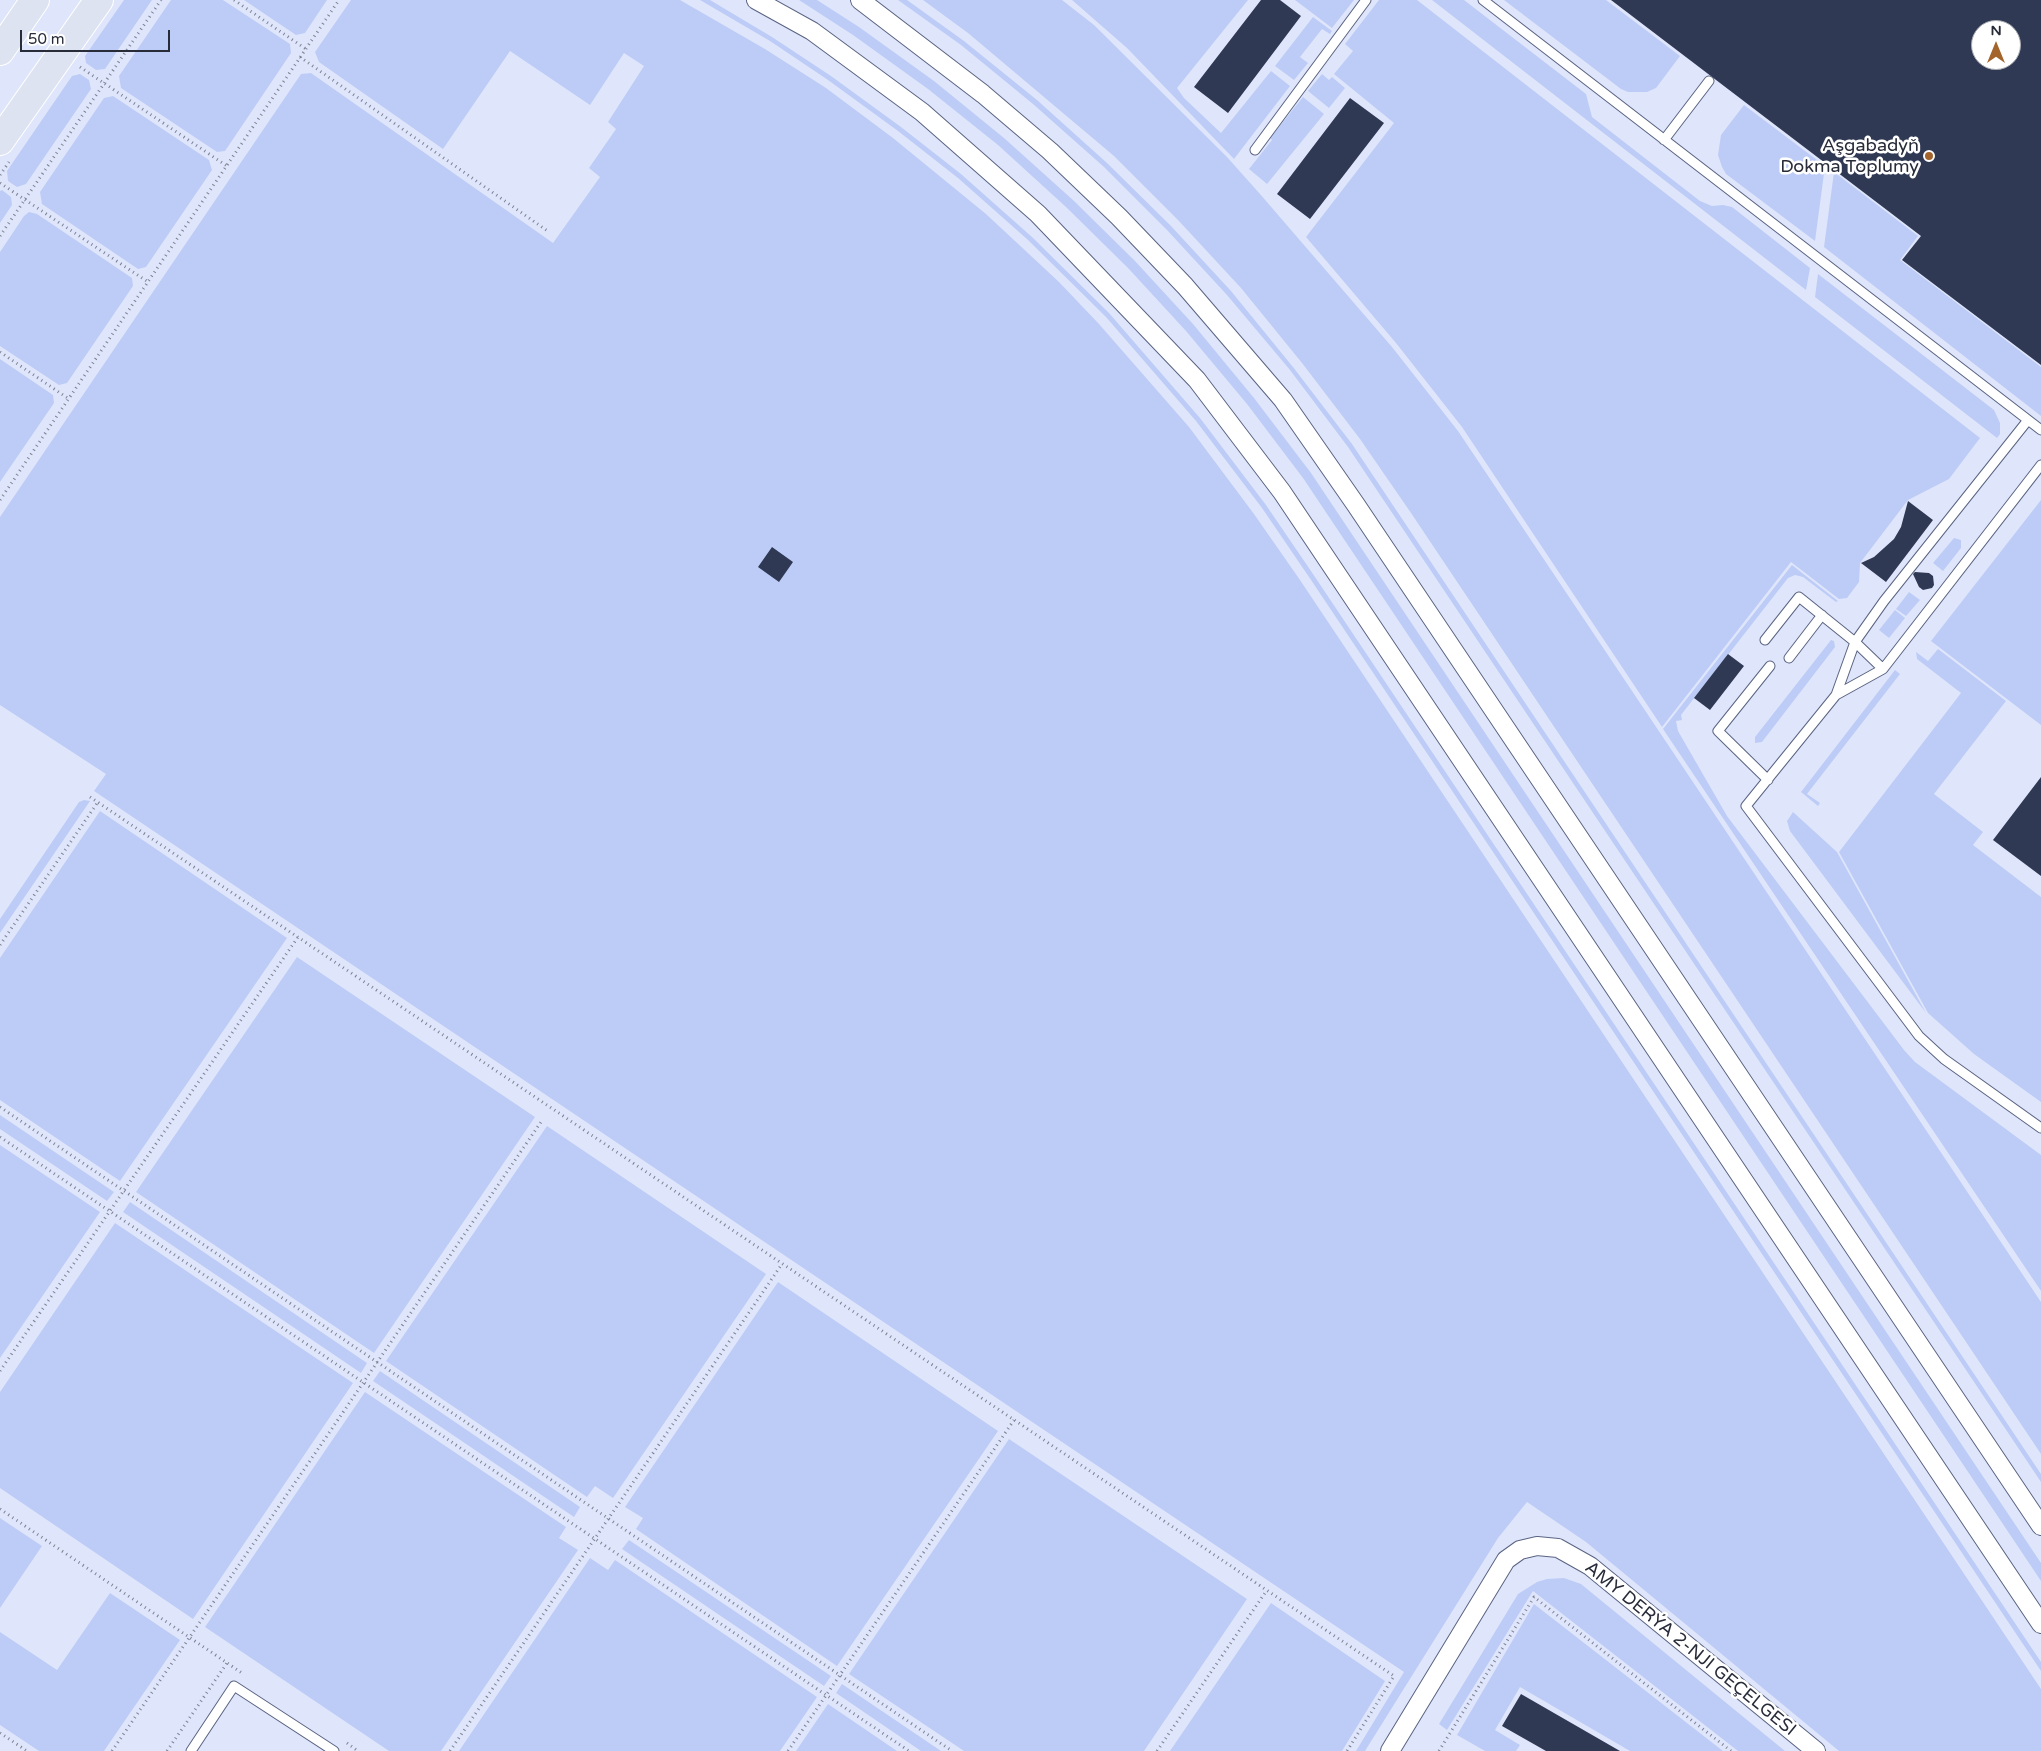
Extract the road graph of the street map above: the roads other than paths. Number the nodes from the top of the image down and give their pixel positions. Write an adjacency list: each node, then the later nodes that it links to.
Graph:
1 (35, 0): 7 (main road)
2 (99, 0): 10 (main road)
3 (756, 0): 25 (street)
4 (860, 0): 24 (street)
5 (1366, 0): 11 (lane)
6 (1483, 0): 9 (lane)
7 (0, 51)
8 (1709, 81): 9 (lane)
9 (1664, 140): 12 (lane)
10 (0, 141)
11 (1254, 150)
12 (2028, 420): 13 (lane); 17 (lane)
13 (2041, 430)
14 (2041, 465): 20 (lane)
15 (1822, 615): 16 (lane); 17 (lane); 18 (lane)
16 (1765, 640)
17 (1855, 642): 20 (lane); 21 (lane)
18 (1789, 658)
19 (1770, 666): 22 (lane)
20 (1883, 669): 21 (lane)
21 (1836, 695): 22 (lane)
22 (1768, 780): 23 (lane)
23 (2041, 1128)
24 (2041, 1526)
25 (2041, 1624)
26 (191, 1751): 27 (lane)
27 (334, 1751)
28 (1390, 1751): 29 (street, AMY DERÝA 2-NJI GEÇELGESI)
29 (1816, 1751)

